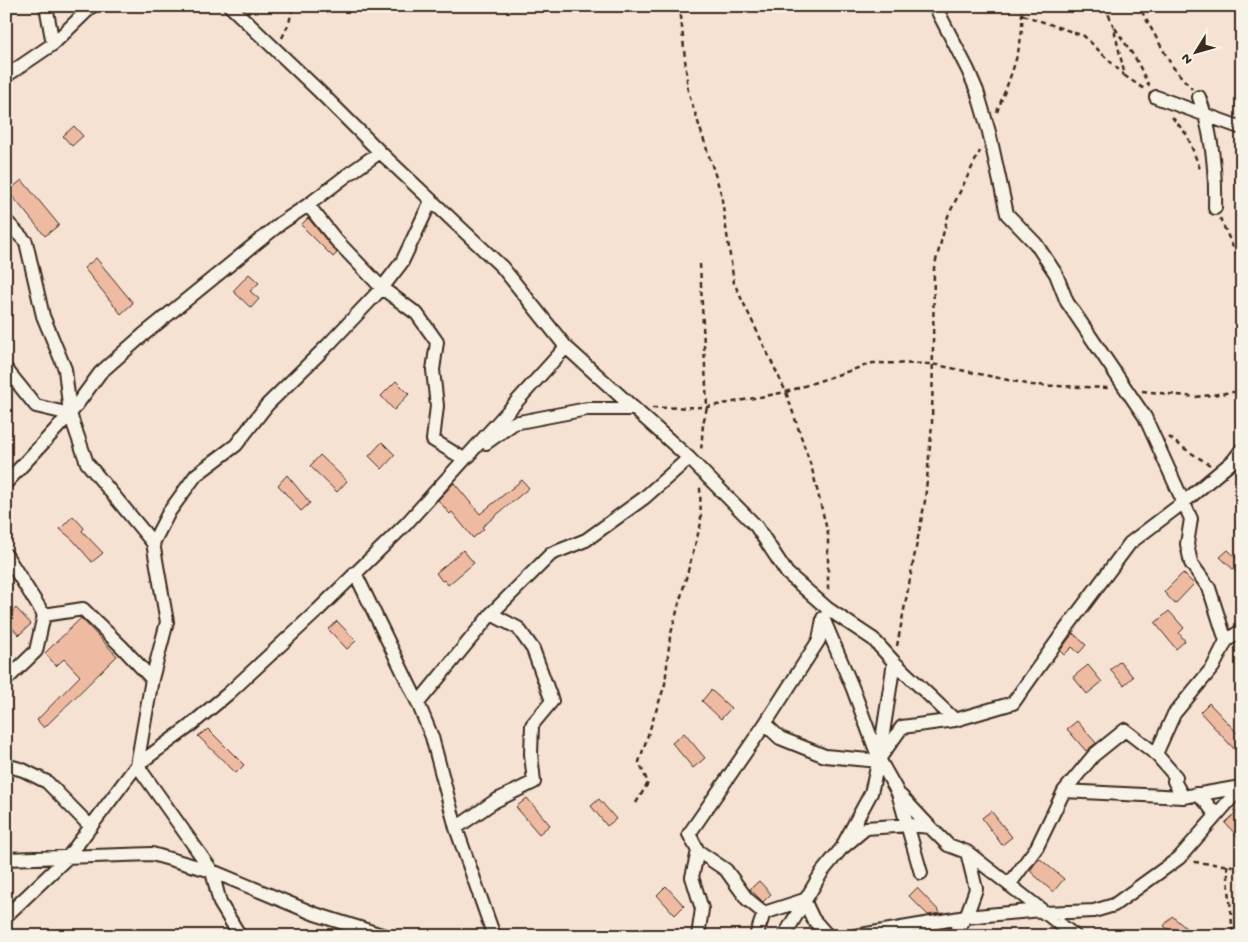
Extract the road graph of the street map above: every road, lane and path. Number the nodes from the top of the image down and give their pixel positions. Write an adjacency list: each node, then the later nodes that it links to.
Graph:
1 (46, 6): 12 (street)
2 (92, 6): 12 (street)
3 (230, 6): 13 (street)
4 (293, 6): 13 (path)
5 (680, 6): 36 (path)
6 (935, 6): 21 (street)
7 (1021, 6): 10 (path)
8 (1105, 6): 11 (path)
9 (1134, 6): 17 (path)
10 (1022, 15): 15 (path); 21 (path)
11 (1113, 25): 15 (path); 16 (path)
12 (53, 44): 14 (street)
13 (276, 50): 22 (street)
14 (6, 76)
15 (1124, 76): 16 (path)
16 (1156, 96): 18 (street)
17 (1199, 97): 18 (street)
18 (1205, 114): 20 (street); 26 (street)
19 (1172, 116): 23 (path)
20 (1242, 128)
21 (989, 132): 32 (path); 34 (street)
22 (380, 152): 24 (street); 25 (street)
23 (1201, 172)
24 (431, 201): 30 (street); 31 (street)
25 (308, 205): 30 (street); 39 (street)
26 (1215, 208): 28 (path)
27 (6, 221): 39 (street)
28 (1242, 260)
29 (700, 264): 37 (path)
30 (382, 288): 43 (street); 48 (street)
31 (566, 347): 38 (street); 43 (street)
32 (932, 364): 34 (path); 36 (path); 56 (path)
33 (6, 369): 39 (street)
34 (1126, 389): 35 (path); 47 (street)
35 (1242, 391)
36 (786, 392): 37 (path); 52 (path)
37 (707, 407): 38 (path); 44 (path)
38 (633, 409): 42 (street); 43 (street)
39 (70, 414): 46 (street); 48 (street)
40 (1167, 435): 45 (path)
41 (1242, 448): 45 (street)
42 (690, 458): 44 (street); 51 (street)
43 (464, 459): 50 (street)
44 (699, 468): 52 (street); 71 (path)
45 (1219, 471): 47 (street)
46 (6, 483)
47 (1184, 502): 55 (street); 60 (street)
48 (153, 543): 57 (street)
49 (6, 555): 53 (street)
50 (355, 573): 59 (street); 65 (street)
51 (491, 614): 59 (street); 76 (street)
52 (826, 614): 56 (street); 61 (street); 63 (street)
53 (44, 615): 57 (street); 58 (street)
54 (1242, 630): 55 (street)
55 (1226, 641): 62 (street)
56 (894, 662): 60 (street); 63 (street)
57 (152, 679): 65 (street)
58 (6, 680)
59 (418, 703): 76 (street)
60 (955, 720): 63 (street)
61 (765, 724): 63 (street); 78 (street)
62 (1156, 754): 67 (street); 70 (street)
63 (879, 760): 68 (street); 77 (street)
64 (6, 765): 74 (street)
65 (137, 765): 74 (street); 85 (street)
66 (1241, 787): 69 (street); 72 (street)
67 (1064, 791): 70 (street); 87 (street)
68 (898, 793): 73 (street); 75 (street)
69 (1196, 794): 70 (street); 72 (street)
70 (1183, 797)
71 (636, 803)
72 (1216, 815): 81 (street)
73 (909, 825): 75 (street); 77 (street); 86 (street)
74 (91, 827): 80 (street)
75 (930, 827): 79 (street)
76 (456, 828): 95 (street)
77 (841, 849): 88 (street)
78 (698, 851): 90 (street); 96 (street)
79 (967, 852): 87 (street); 92 (street)
80 (68, 857): 82 (street); 85 (street); 91 (street)
81 (1179, 858): 83 (path); 89 (street)
82 (6, 859)
83 (1227, 865): 84 (path); 103 (path)
84 (1242, 867)
85 (212, 871): 93 (street); 94 (street)
86 (921, 873)
87 (1009, 886): 89 (street)
88 (804, 900): 90 (street); 98 (street); 99 (street)
89 (1043, 912): 92 (street); 102 (street)
90 (764, 913): 97 (street)
91 (6, 916)
92 (966, 916): 100 (street); 101 (street)
93 (240, 936)
94 (385, 936)
95 (494, 936)
96 (698, 936)
97 (756, 936)
98 (784, 936)
99 (828, 936)
100 (855, 936)
101 (953, 936)
102 (1075, 936)
103 (1233, 936)

